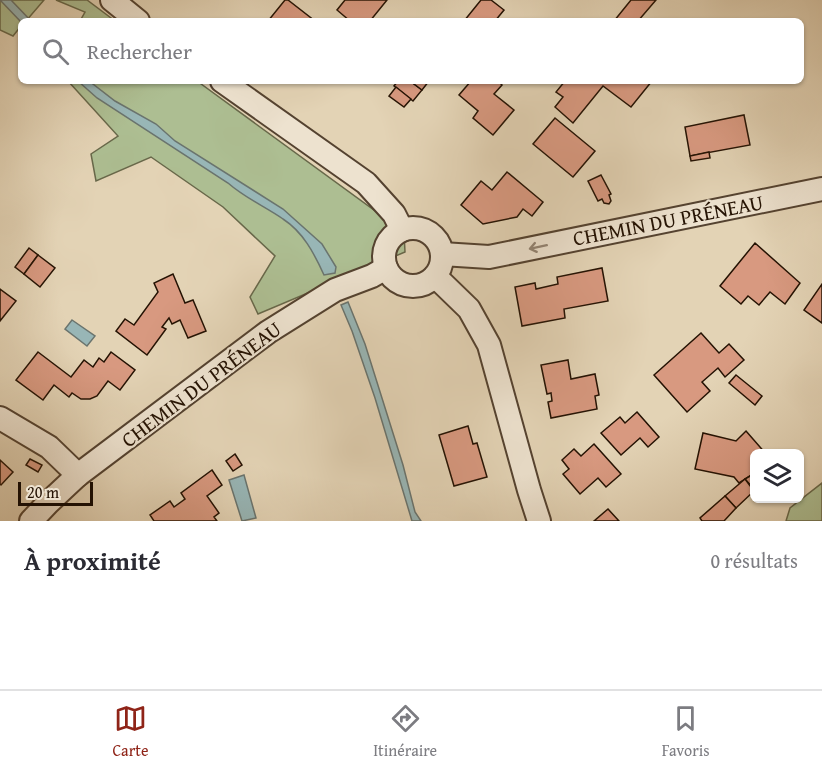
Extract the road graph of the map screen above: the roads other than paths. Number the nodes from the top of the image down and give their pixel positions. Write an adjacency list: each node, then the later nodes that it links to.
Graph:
1 (112, 0): 2 (street)
2 (134, 18)
3 (226, 84): 5 (street)
4 (822, 189): 6 (street, CHEMIN DU PRÉNEAU, one-way to 6)
5 (402, 230): 6 (street); 7 (street)
6 (442, 254): 8 (street)
7 (386, 268): 8 (street); 10 (street, CHEMIN DU PRÉNEAU)
8 (435, 276): 12 (street)
9 (0, 418): 10 (street)
10 (78, 476): 11 (street, CHEMIN DU PRÉNEAU)
11 (31, 521)
12 (539, 521)

